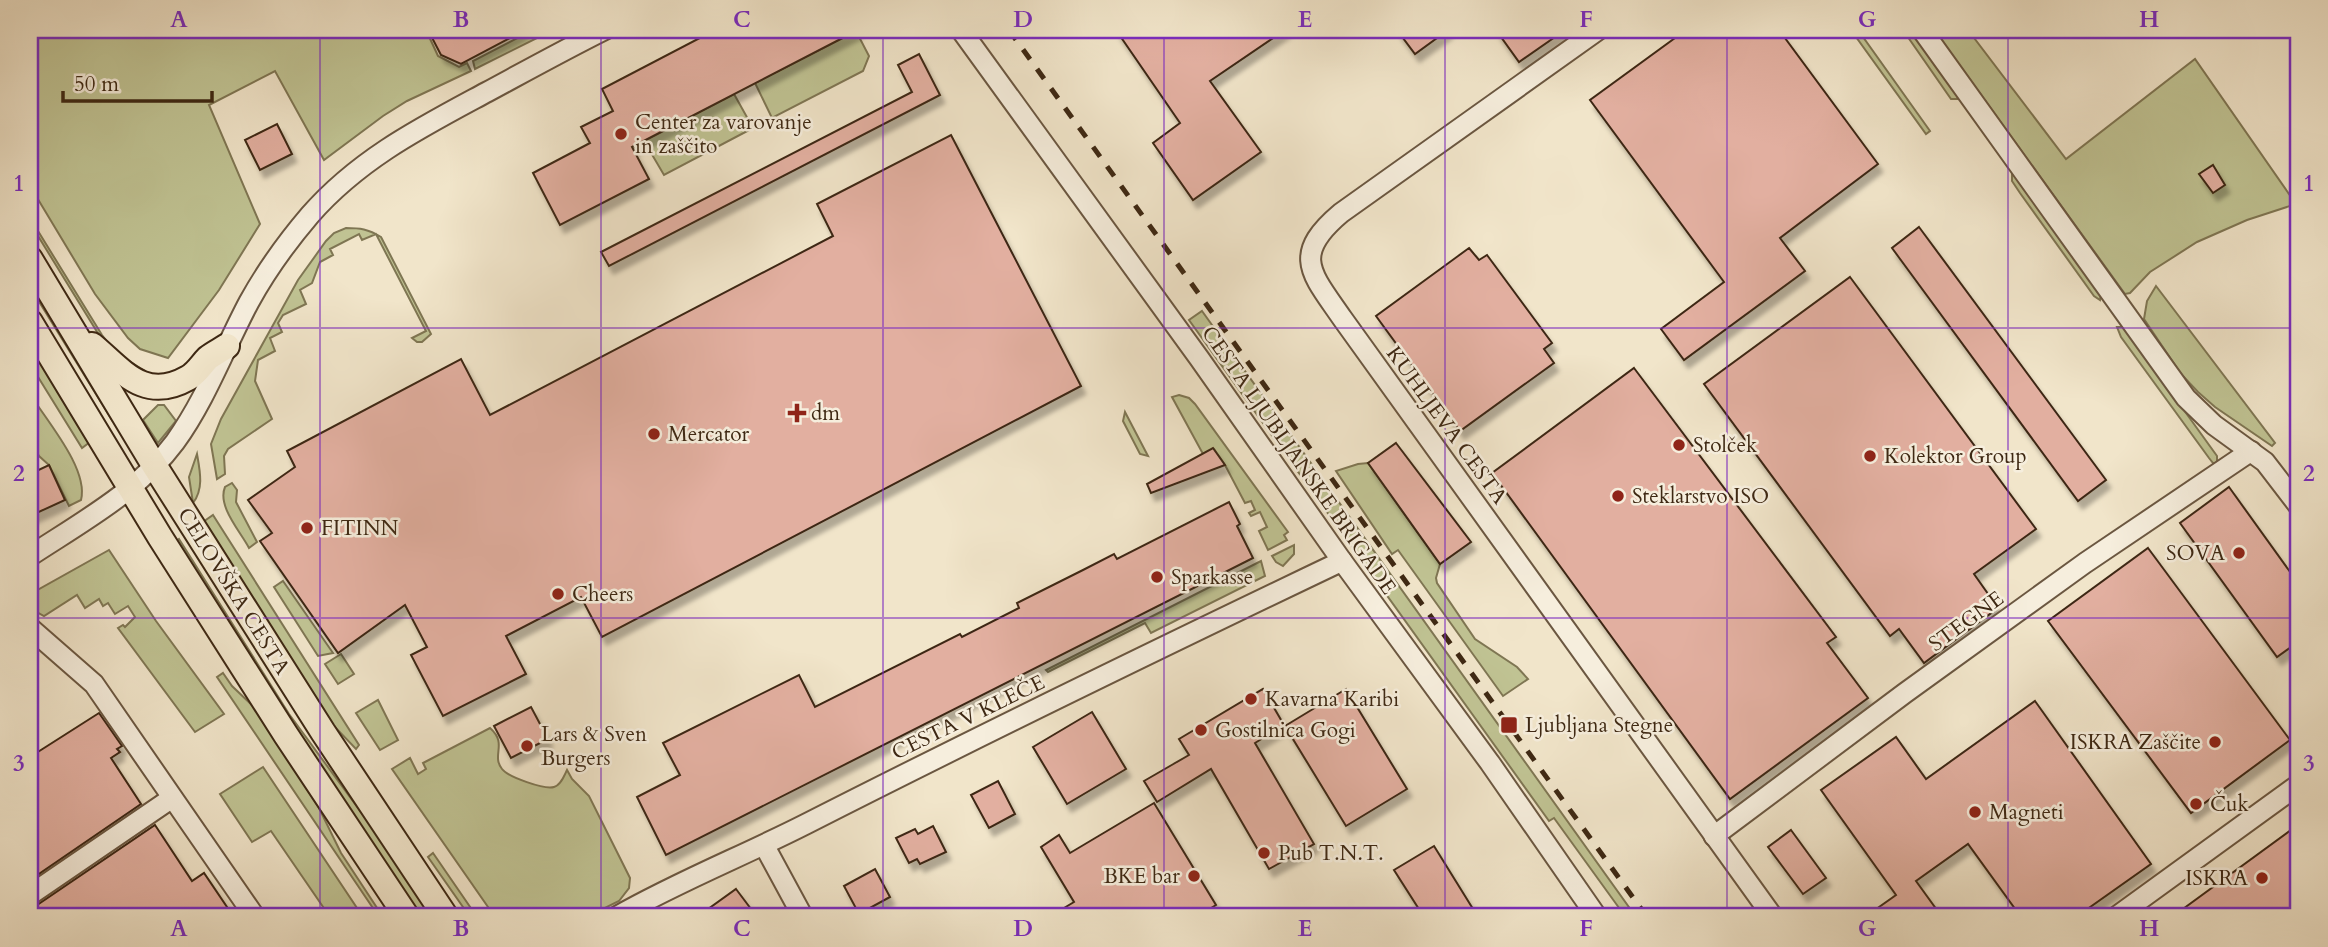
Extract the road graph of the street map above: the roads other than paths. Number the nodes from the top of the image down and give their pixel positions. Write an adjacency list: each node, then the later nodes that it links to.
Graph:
1 (604, 30): 8 (street)
2 (961, 30): 14 (street, CESTA LJUBLJANSKE BRIGADE)
3 (1598, 30): 18 (street, KUHLJEVA CESTA)
4 (1922, 30): 9 (street)
5 (30, 259): 7 (main road, CELOVŠKA CESTA)
6 (30, 322): 11 (main road, CELOVŠKA CESTA)
7 (73, 329): 8 (main road); 10 (main road, CELOVŠKA CESTA)
8 (227, 346): 10 (street)
9 (2251, 452): 12 (street); 18 (street, STEGNE)
10 (154, 465): 11 (street); 23 (main road, CELOVŠKA CESTA)
11 (130, 487): 13 (street); 22 (main road, CELOVŠKA CESTA)
12 (2298, 505)
13 (30, 556)
14 (1342, 561): 19 (street, CESTA V KLEČE); 26 (street, CESTA LJUBLJANSKE BRIGADE)
15 (30, 628): 17 (street)
16 (2298, 785): 28 (street)
17 (172, 798): 20 (street); 21 (street)
18 (1714, 836): 27 (street, KUHLJEVA CESTA)
19 (764, 845): 24 (street, CESTA V KLEČE); 25 (street)
20 (30, 895)
21 (255, 917)
22 (407, 917)
23 (446, 917)
24 (616, 917)
25 (803, 917)
26 (1597, 917)
27 (1773, 917)
28 (2116, 917)

